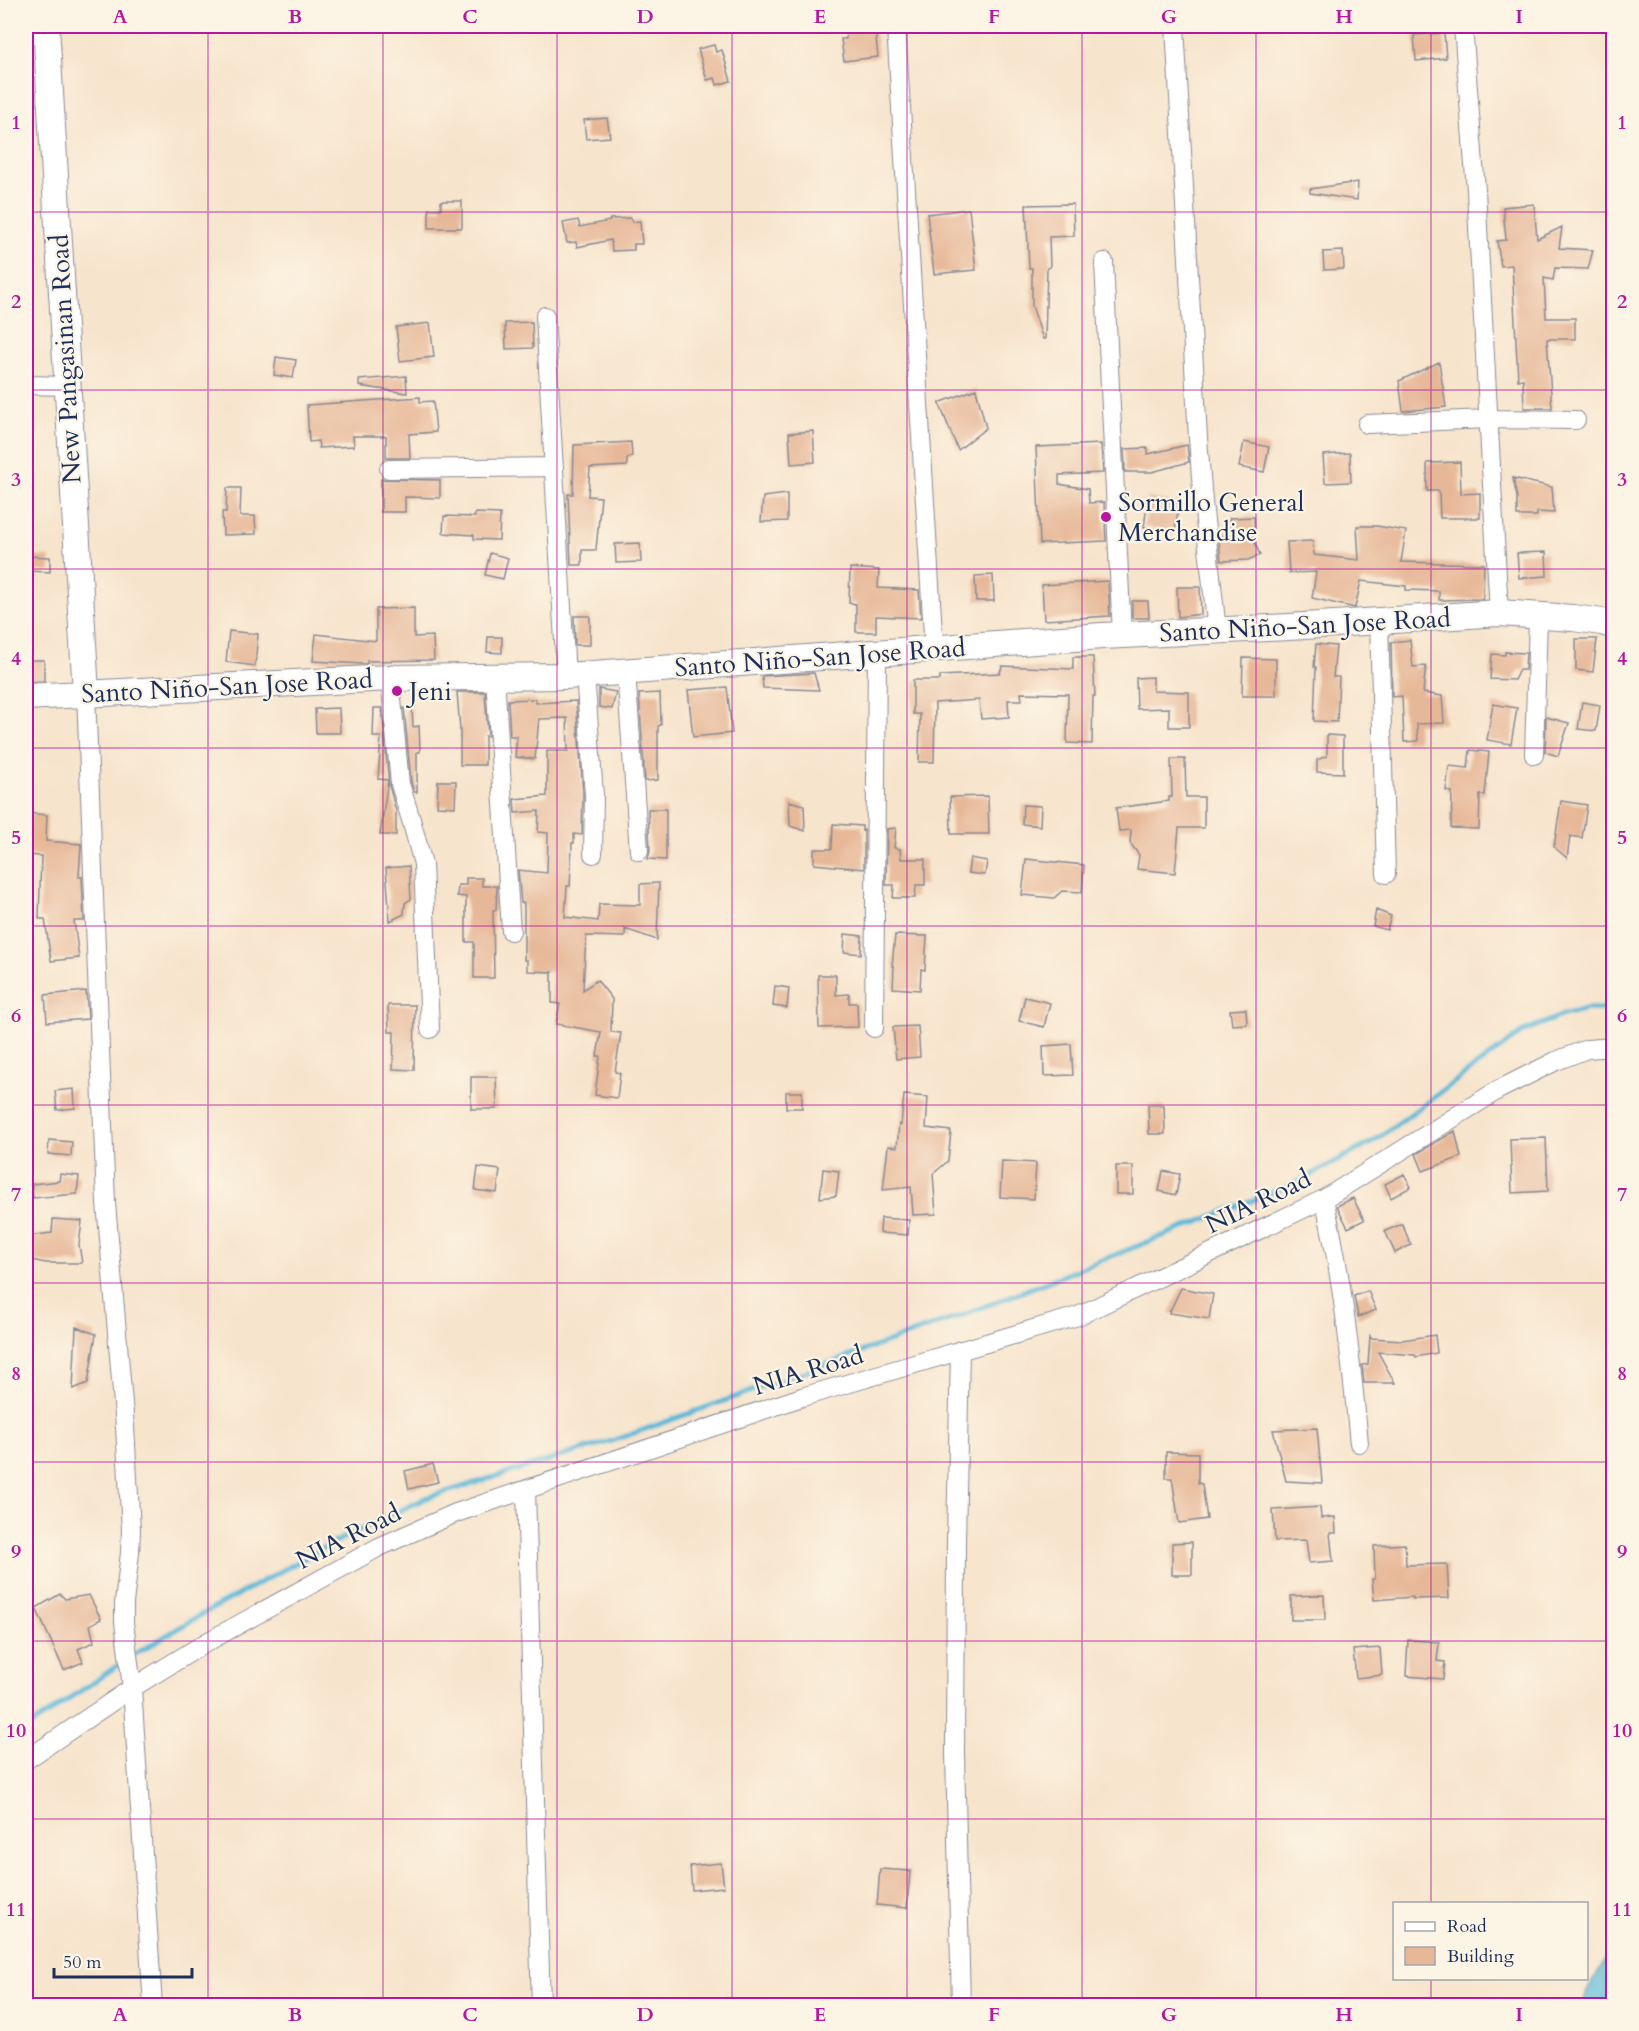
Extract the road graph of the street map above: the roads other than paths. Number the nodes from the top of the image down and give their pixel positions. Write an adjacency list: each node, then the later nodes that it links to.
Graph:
1 (46, 26): 8 (main road, New Pangasinan Road)
2 (896, 26): 20 (street)
3 (1175, 26): 18 (street)
4 (1463, 26): 9 (street)
5 (1104, 261): 19 (street)
6 (544, 316): 12 (street)
7 (26, 385): 8 (street)
8 (66, 387): 26 (main road, New Pangasinan Road)
9 (1488, 419): 10 (street); 11 (street); 14 (street)
10 (1576, 420)
11 (1367, 424)
12 (554, 467): 13 (street); 24 (street)
13 (389, 469)
14 (1499, 613): 15 (main road, Santo Niño-San Jose Road); 16 (main road, Santo Niño-San Jose Road)
15 (1538, 616): 17 (main road, Santo Niño-San Jose Road); 28 (street)
16 (1378, 621): 18 (main road, Santo Niño-San Jose Road); 31 (street)
17 (1614, 626)
18 (1217, 631): 19 (main road, Santo Niño-San Jose Road)
19 (1122, 636): 20 (main road, Santo Niño-San Jose Road)
20 (934, 650): 21 (main road, Santo Niño-San Jose Road)
21 (877, 653): 22 (main road, Santo Niño-San Jose Road); 33 (street)
22 (626, 671): 24 (main road, Santo Niño-San Jose Road); 29 (street)
23 (495, 675): 24 (main road, Santo Niño-San Jose Road); 25 (main road, Santo Niño-San Jose Road); 32 (street)
24 (576, 675): 30 (street)
25 (390, 678): 26 (main road, Santo Niño-San Jose Road); 34 (street)
26 (86, 693): 27 (main road, Santo Niño-San Jose Road); 40 (street)
27 (26, 697)
28 (1534, 755)
29 (639, 851)
30 (593, 854)
31 (1386, 874)
32 (511, 931)
33 (874, 1028)
34 (430, 1029)
35 (1614, 1047): 36 (street, NIA Road)
36 (1324, 1199): 37 (street, NIA Road); 38 (street)
37 (960, 1350): 39 (street, NIA Road); 44 (street)
38 (1359, 1443)
39 (526, 1490): 40 (street, NIA Road); 43 (street)
40 (132, 1688): 41 (street, NIA Road); 42 (street)
41 (26, 1760)
42 (153, 2006)
43 (541, 2006)
44 (961, 2006)

